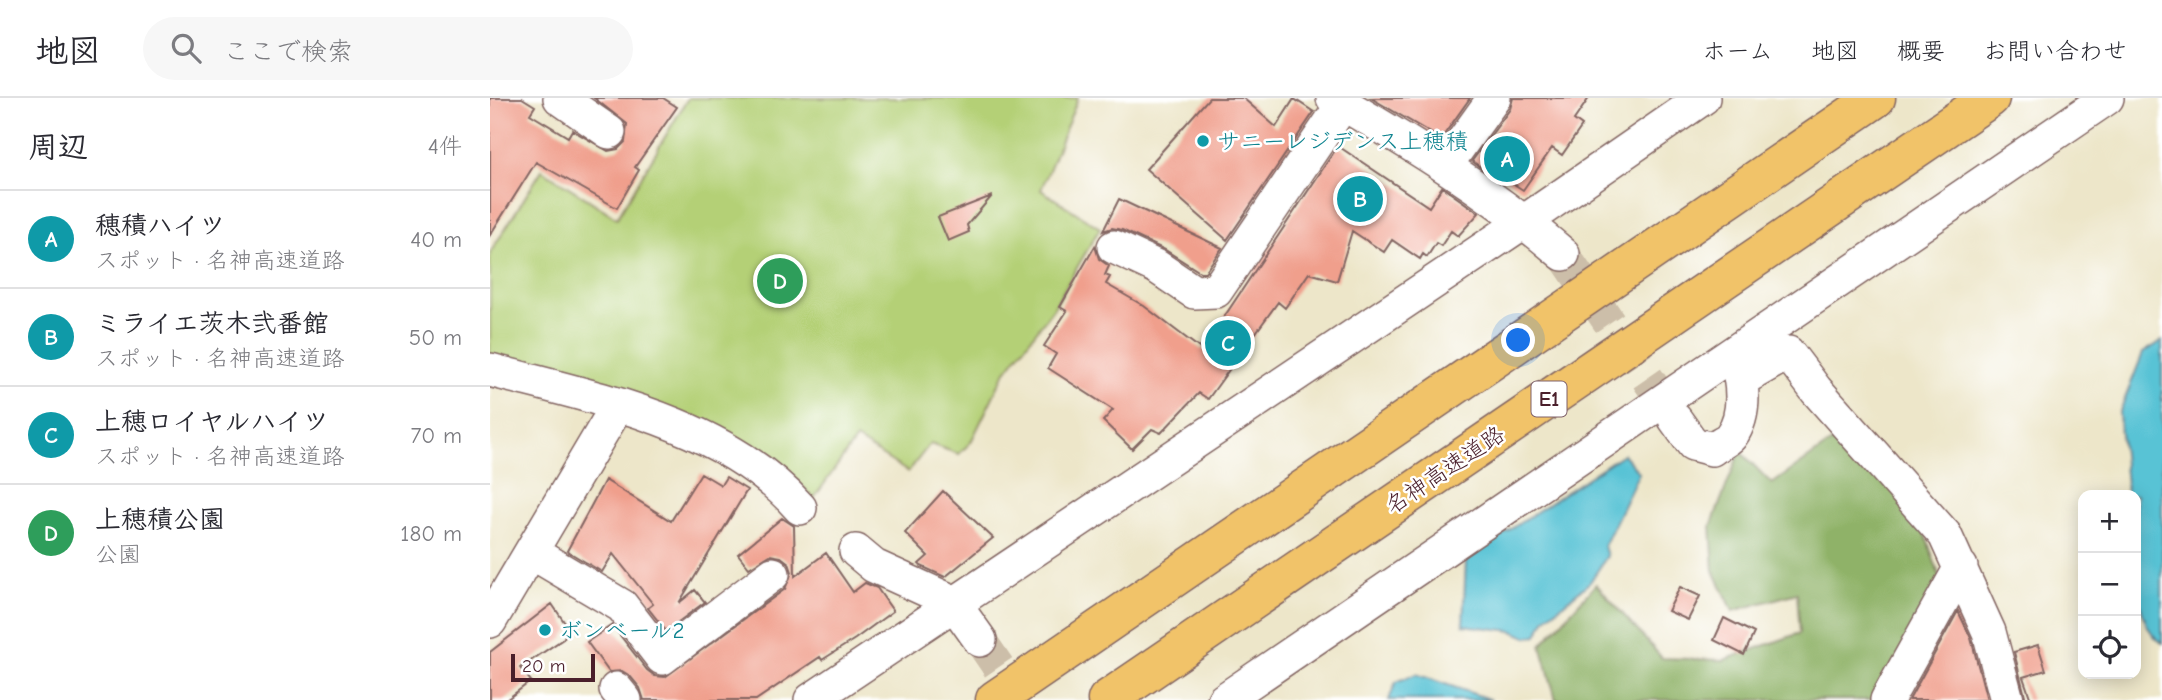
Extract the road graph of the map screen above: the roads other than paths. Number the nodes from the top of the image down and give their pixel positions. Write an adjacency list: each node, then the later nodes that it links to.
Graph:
1 (560, 98): 8 (street)
2 (1494, 98): 9 (street)
3 (1703, 98): 10 (street)
4 (1876, 98): 26 (highway)
5 (1990, 98): 27 (highway, 名神高速道路 / E1)
6 (2107, 98): 13 (street)
7 (1349, 103): 9 (street); 11 (street)
8 (609, 132)
9 (1446, 164): 10 (street)
10 (1525, 221): 12 (street); 22 (street)
11 (1114, 247)
12 (1563, 254)
13 (1738, 367): 16 (street); 20 (street); 28 (street)
14 (490, 370): 15 (street)
15 (618, 405): 17 (street); 19 (street)
16 (1675, 419)
17 (800, 508)
18 (856, 551): 22 (street)
19 (531, 552): 21 (street); 23 (street)
20 (1961, 566): 29 (street); 30 (street)
21 (773, 575)
22 (953, 603): 24 (street); 25 (street)
23 (490, 621)
24 (980, 640)
25 (811, 700)
26 (995, 700)
27 (1107, 700)
28 (1224, 700)
29 (1887, 700)
30 (2007, 700)

